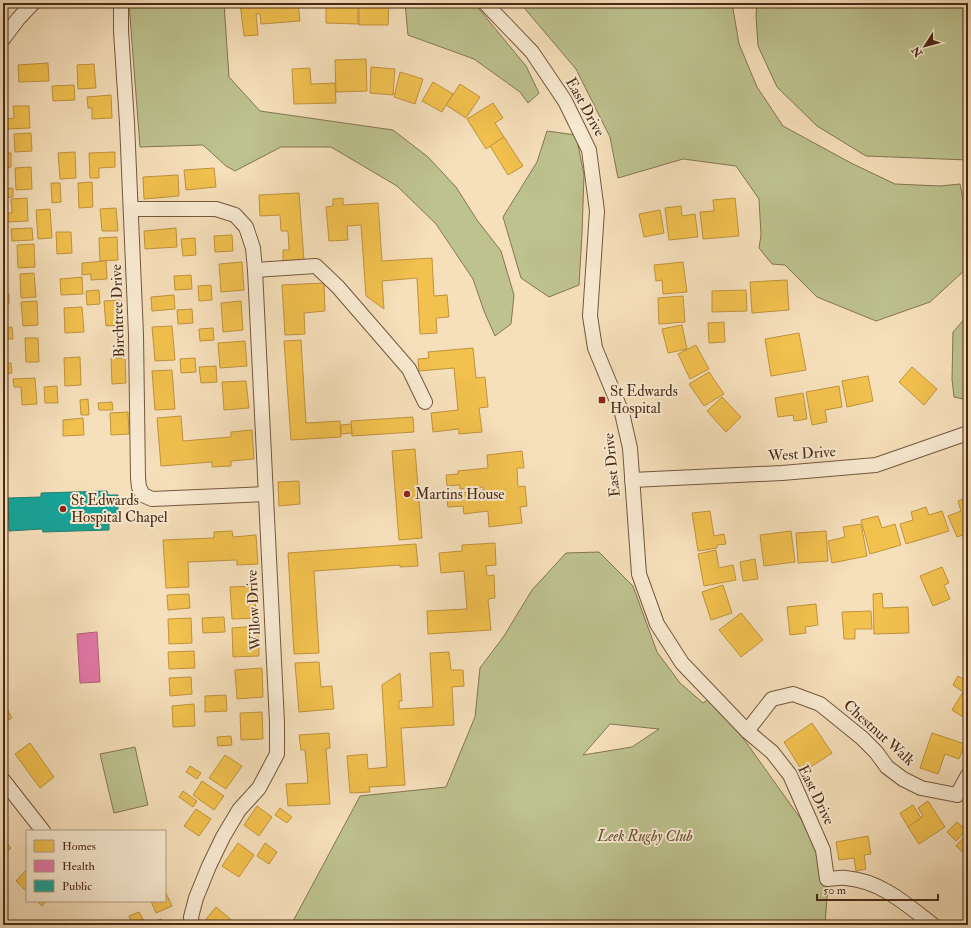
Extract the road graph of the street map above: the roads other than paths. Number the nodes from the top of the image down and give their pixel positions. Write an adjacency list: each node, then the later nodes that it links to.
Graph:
1 (33, 3): 4 (street)
2 (121, 3): 5 (street, Birchtree Drive)
3 (485, 3): 9 (street, East Drive)
4 (3, 39)
5 (131, 210): 6 (street, Willow Drive); 10 (street, Birchtree Drive)
6 (255, 270): 7 (street); 10 (street, Willow Drive)
7 (425, 402)
8 (968, 433): 9 (street, West Drive)
9 (632, 480): 11 (street, East Drive)
10 (265, 494): 16 (street, Willow Drive)
11 (747, 731): 14 (street, Chestnut Walk); 17 (street, East Drive)
12 (968, 774): 14 (street, Chestnut Walk)
13 (3, 780): 15 (street)
14 (963, 799)
15 (42, 830)
16 (192, 925)
17 (933, 925)

